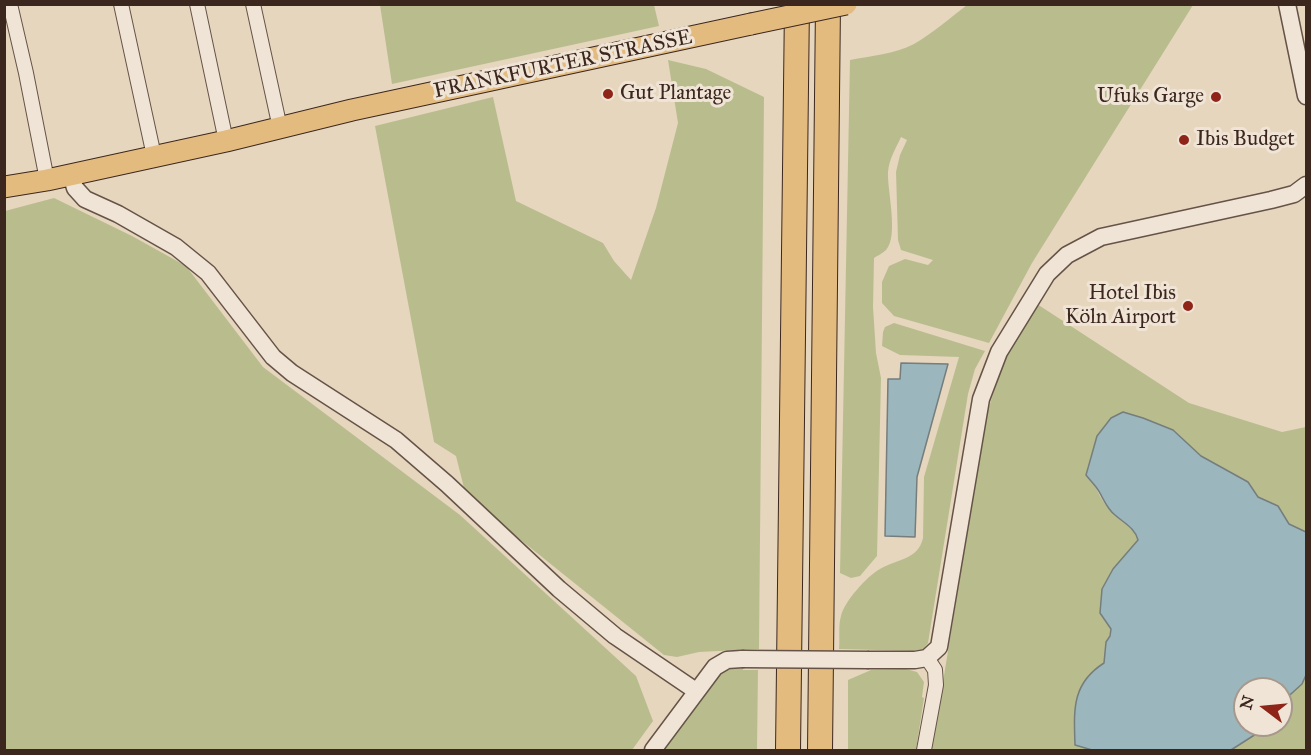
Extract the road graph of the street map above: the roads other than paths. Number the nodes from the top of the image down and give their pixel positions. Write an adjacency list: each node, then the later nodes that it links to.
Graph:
1 (10, 4): 14 (street)
2 (121, 4): 12 (street)
3 (197, 4): 11 (street)
4 (253, 4): 10 (street)
5 (797, 4): 20 (highway)
6 (828, 4): 21 (highway)
7 (846, 4): 10 (main road, FRANKFURTER STRASSE, bridge)
8 (1287, 4): 9 (street)
9 (1306, 96)
10 (280, 128): 11 (main road, FRANKFURTER STRASSE)
11 (226, 141): 12 (main road, FRANKFURTER STRASSE)
12 (154, 156): 13 (main road, FRANKFURTER STRASSE)
13 (71, 175): 14 (main road, FRANKFURTER STRASSE); 18 (street)
14 (47, 180): 16 (main road, FRANKFURTER STRASSE)
15 (1306, 185): 17 (street)
16 (6, 186)
17 (927, 658): 18 (street, bridge); 22 (street)
18 (696, 691): 19 (street)
19 (653, 750)
20 (788, 750)
21 (820, 750)
22 (924, 750)

